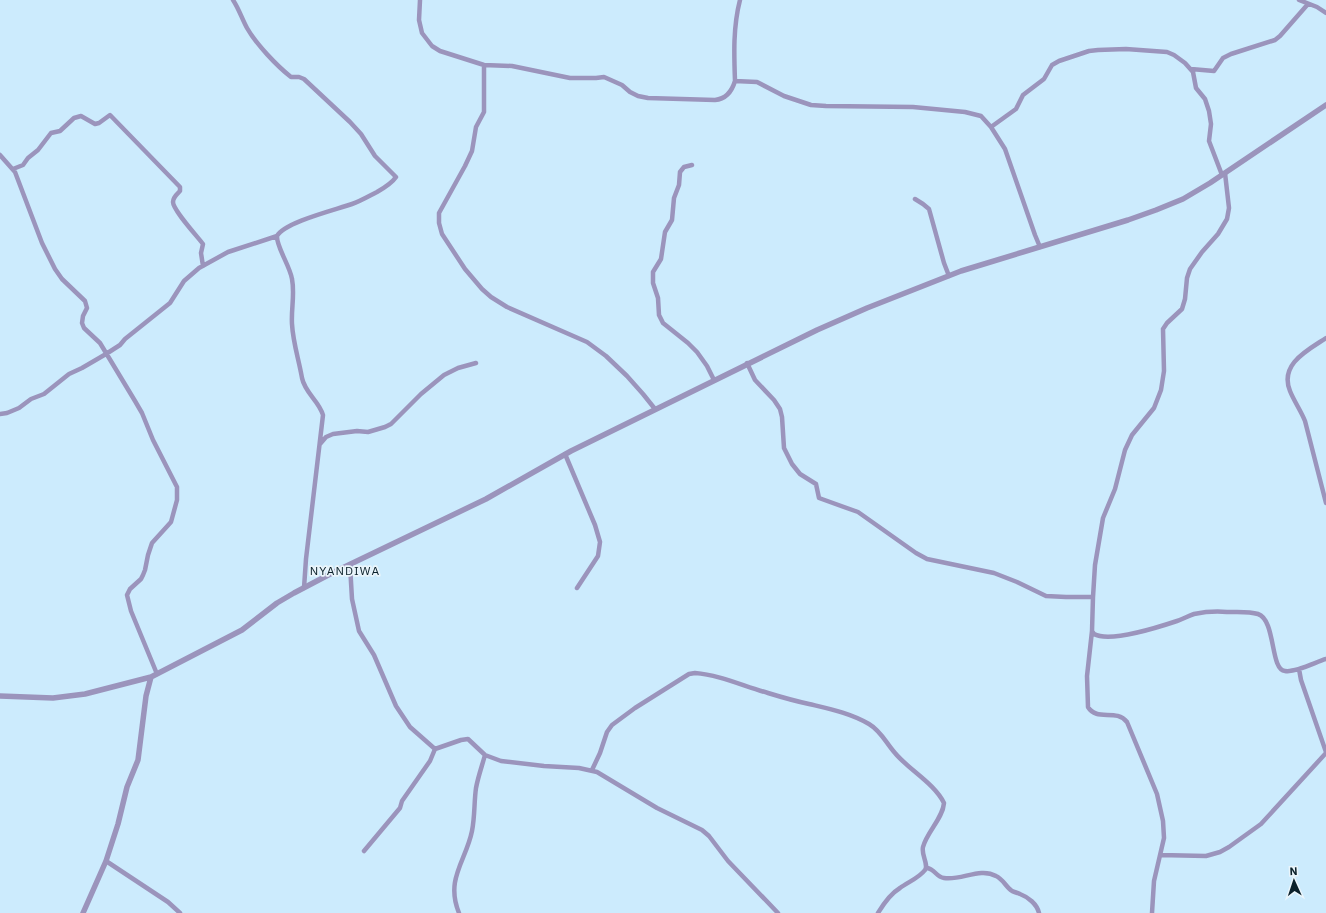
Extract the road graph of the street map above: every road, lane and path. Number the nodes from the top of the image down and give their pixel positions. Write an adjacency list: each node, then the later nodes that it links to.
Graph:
1 (233, 0): 17 (street)
2 (420, 0): 7 (street)
3 (740, 0): 9 (street)
4 (1299, 0): 5 (street)
5 (1308, 4): 6 (street); 8 (street)
6 (1326, 13)
7 (484, 65): 9 (street); 26 (street)
8 (1191, 68): 11 (street); 15 (street)
9 (735, 81): 11 (street)
10 (1326, 105): 15 (street)
11 (992, 127): 18 (street)
12 (0, 155): 14 (street)
13 (692, 165): 25 (street)
14 (13, 169): 19 (street); 22 (street)
15 (1224, 174): 18 (street); 34 (street)
16 (915, 199): 20 (street)
17 (277, 236): 19 (street); 28 (street)
18 (1040, 247): 20 (street)
19 (202, 266): 22 (street)
20 (949, 276): 24 (street)
21 (1326, 338): 30 (street)
22 (106, 354): 27 (street); 38 (street)
23 (476, 363): 28 (street)
24 (747, 363): 25 (street); 34 (street)
25 (714, 380): 26 (street)
26 (655, 409): 29 (street)
27 (0, 414)
28 (319, 446): 32 (street)
29 (565, 454): 31 (street); 33 (street)
30 (1326, 503)
31 (350, 565): 32 (street); 41 (street)
32 (304, 588): 38 (street)
33 (577, 588)
34 (1093, 597): 35 (street)
35 (1092, 631): 37 (street); 46 (street)
36 (1326, 659): 37 (street)
37 (1299, 669): 42 (street)
38 (157, 674): 39 (street)
39 (151, 677): 40 (street); 47 (street)
40 (0, 696)
41 (435, 749): 43 (street); 45 (street)
42 (1326, 753): 46 (street)
43 (485, 755): 44 (street); 51 (street)
44 (592, 770): 48 (street); 52 (street)
45 (364, 851)
46 (1160, 855): 55 (street)
47 (106, 861): 49 (street); 50 (street)
48 (927, 868): 53 (street); 54 (street)
49 (83, 913)
50 (180, 913)
51 (459, 913)
52 (778, 913)
53 (878, 913)
54 (1039, 913)
55 (1152, 913)

